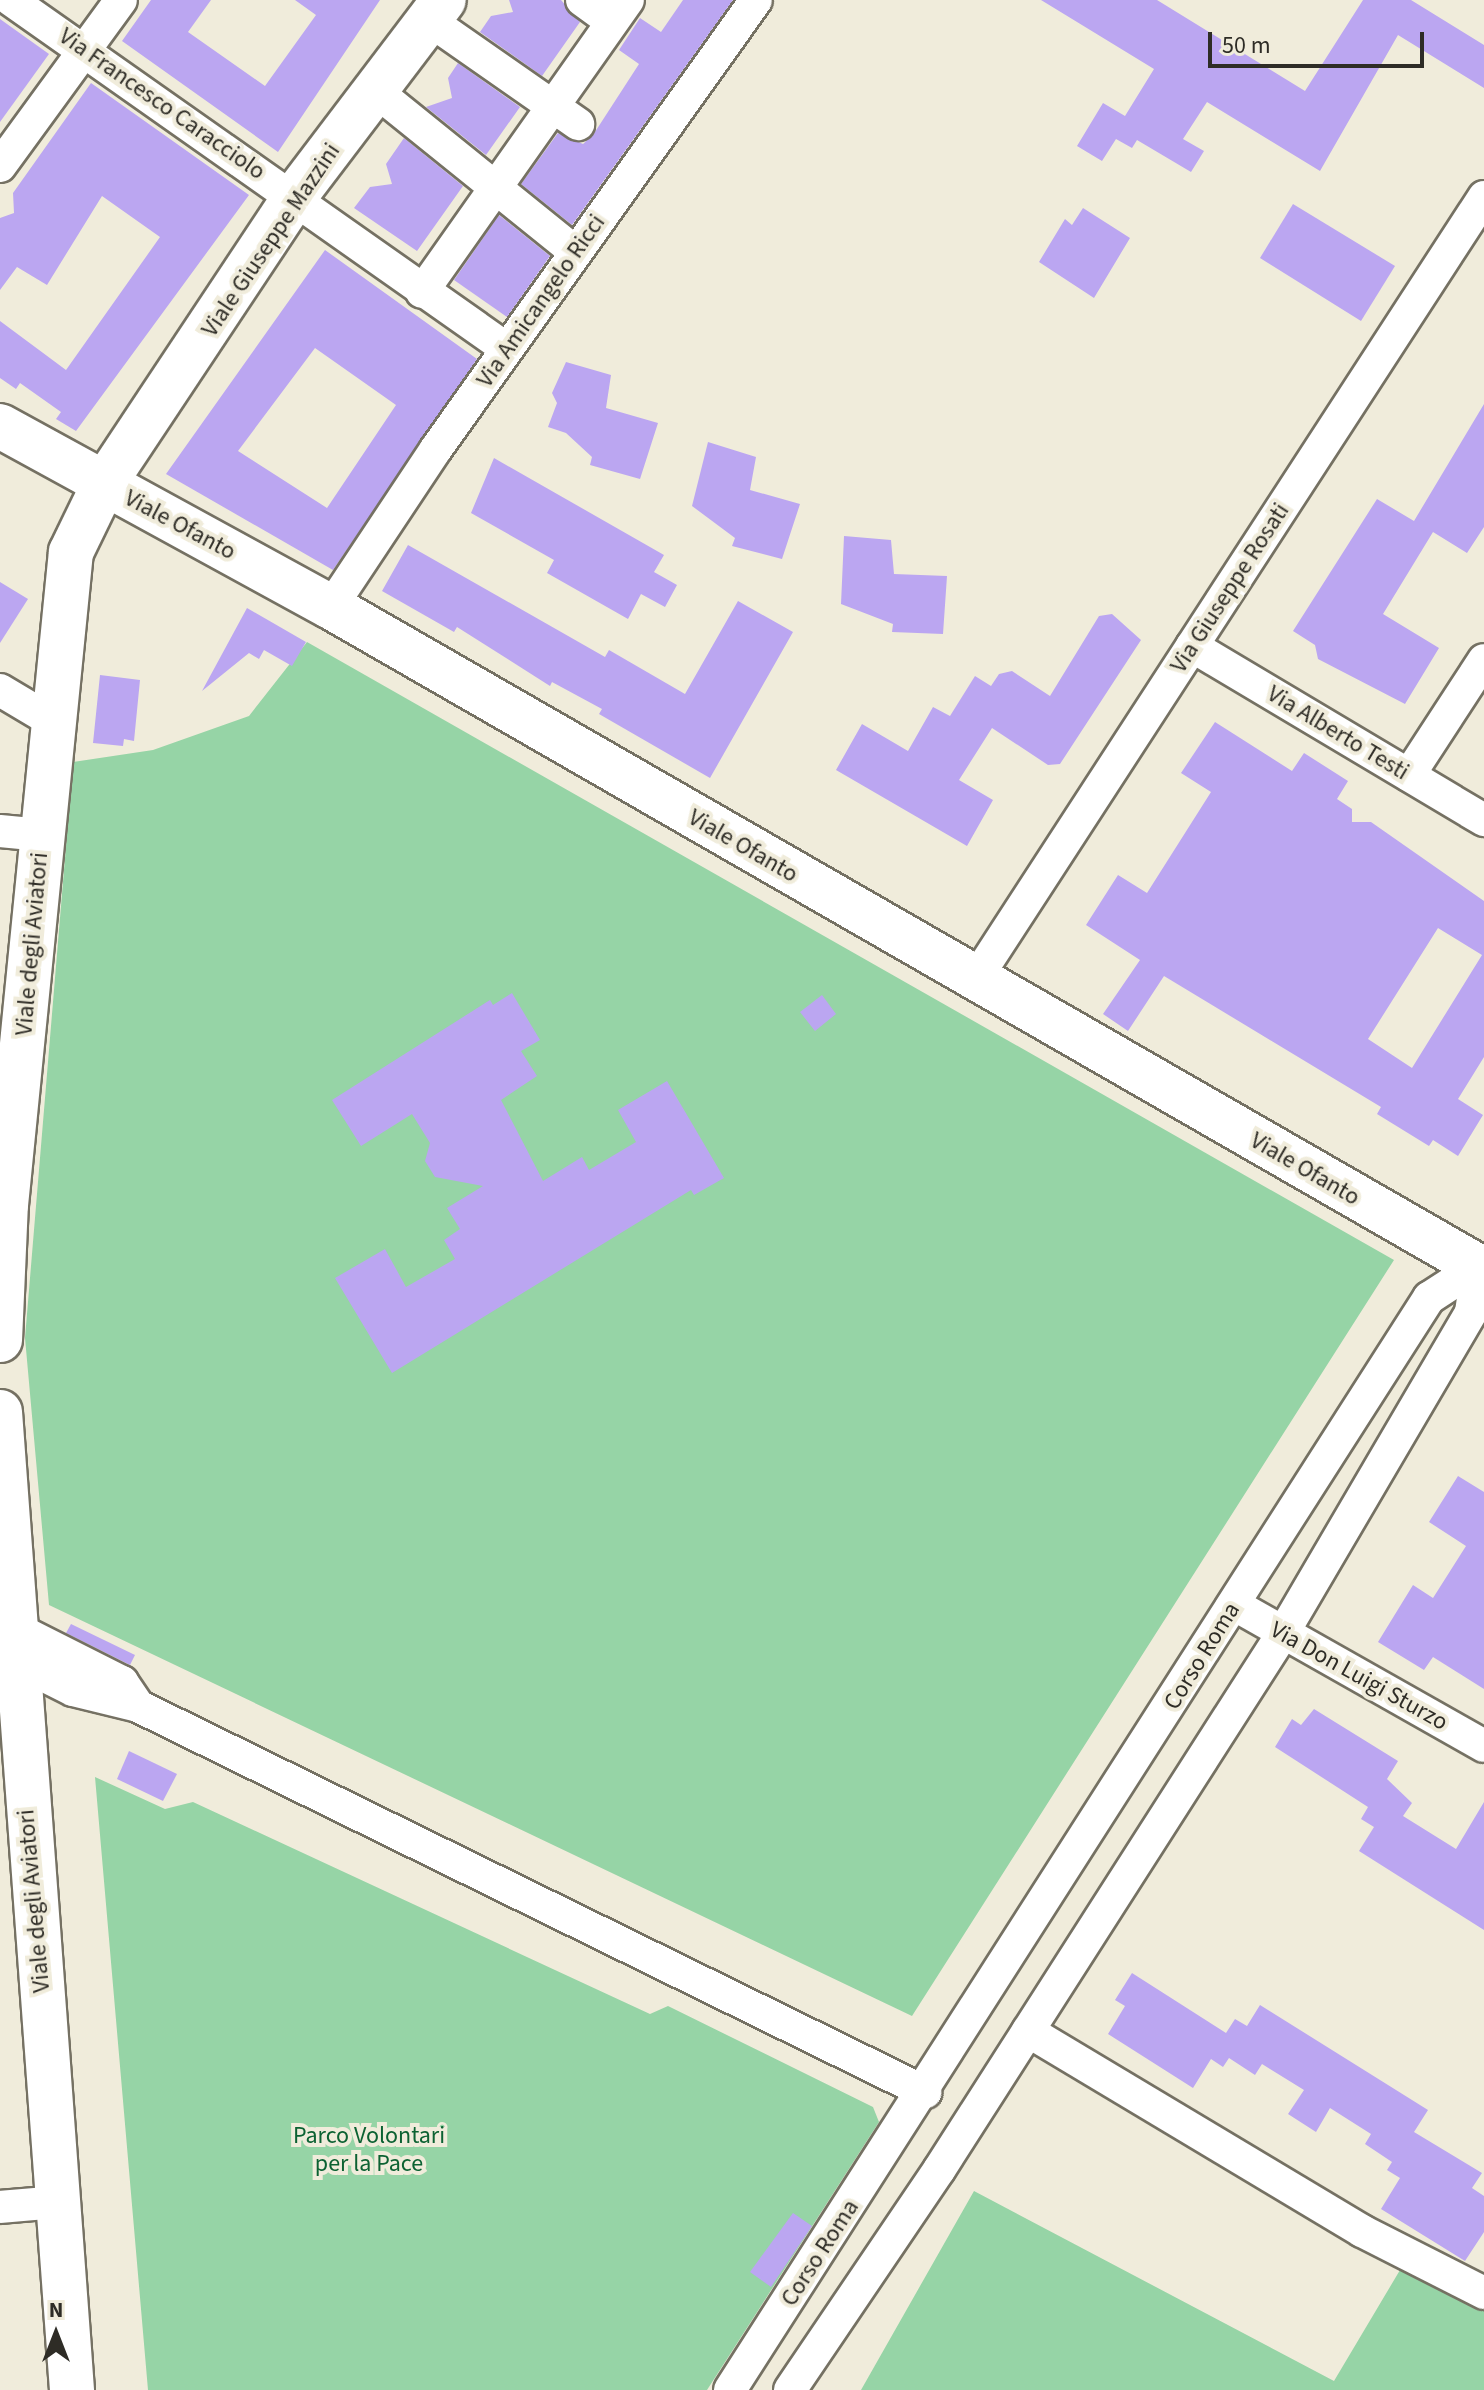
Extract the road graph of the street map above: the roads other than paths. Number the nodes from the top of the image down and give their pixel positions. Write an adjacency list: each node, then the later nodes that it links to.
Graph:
1 (121, 0): 7 (street)
2 (582, 0): 6 (street)
3 (756, 0): 14 (street, Via Amicangelo Ricci)
4 (19, 2): 7 (street, Via Francesco Caracciolo)
5 (436, 10): 8 (main road, Viale Giuseppe Mazzini); 9 (street)
6 (620, 11): 9 (street)
7 (81, 47): 10 (street); 12 (street, Via Francesco Caracciolo)
8 (377, 92): 11 (street); 12 (main road, Viale Giuseppe Mazzini)
9 (565, 115): 11 (street)
10 (0, 166)
11 (494, 189): 14 (street); 15 (street)
12 (295, 196): 15 (street, Via Francesco Caracciolo); 18 (main road, Viale Giuseppe Mazzini)
13 (1484, 197): 20 (street, Via Giuseppe Rosati)
14 (575, 252): 16 (street, Via Amicangelo Ricci)
15 (422, 292): 16 (street, Via Francesco Caracciolo)
16 (507, 349): 19 (street, Via Amicangelo Ricci)
17 (0, 426): 18 (main road, Viale Ofanto)
18 (104, 484): 19 (main road, Viale Ofanto); 23 (main road, Viale degli Aviatori)
19 (331, 607): 27 (main road, Viale Ofanto)
20 (1192, 646): 24 (street, Via Alberto Testi); 27 (street, Via Giuseppe Rosati)
21 (1484, 660): 24 (street)
22 (0, 690): 23 (street)
23 (54, 722): 26 (main road, Viale degli Aviatori)
24 (1409, 775): 25 (street, Via Alberto Testi)
25 (1484, 820)
26 (21, 833): 28 (main road, Viale degli Aviatori)
27 (975, 980): 29 (main road, Viale Ofanto)
28 (12, 1034): 30 (main road, Viale degli Aviatori)
29 (1482, 1264): 32 (street, Corso Roma); 33 (street)
30 (0, 1340)
31 (0, 1412): 34 (main road, Viale degli Aviatori)
32 (1235, 1605): 33 (street, Via Don Luigi Sturzo); 37 (street, Corso Roma)
33 (1283, 1633): 35 (street, Via Don Luigi Sturzo); 36 (street)
34 (7, 1641): 39 (street); 41 (main road, Viale degli Aviatori)
35 (1484, 1746)
36 (1028, 2031): 38 (street); 43 (street)
37 (944, 2062): 38 (street); 39 (street, Corso Roma)
38 (991, 2087): 40 (street)
39 (918, 2104): 40 (street); 45 (street, Corso Roma)
40 (957, 2142): 46 (street)
41 (58, 2202): 42 (street); 44 (main road, Viale degli Aviatori)
42 (0, 2207)
43 (1484, 2293)
44 (72, 2390)
45 (730, 2390)
46 (790, 2390)

